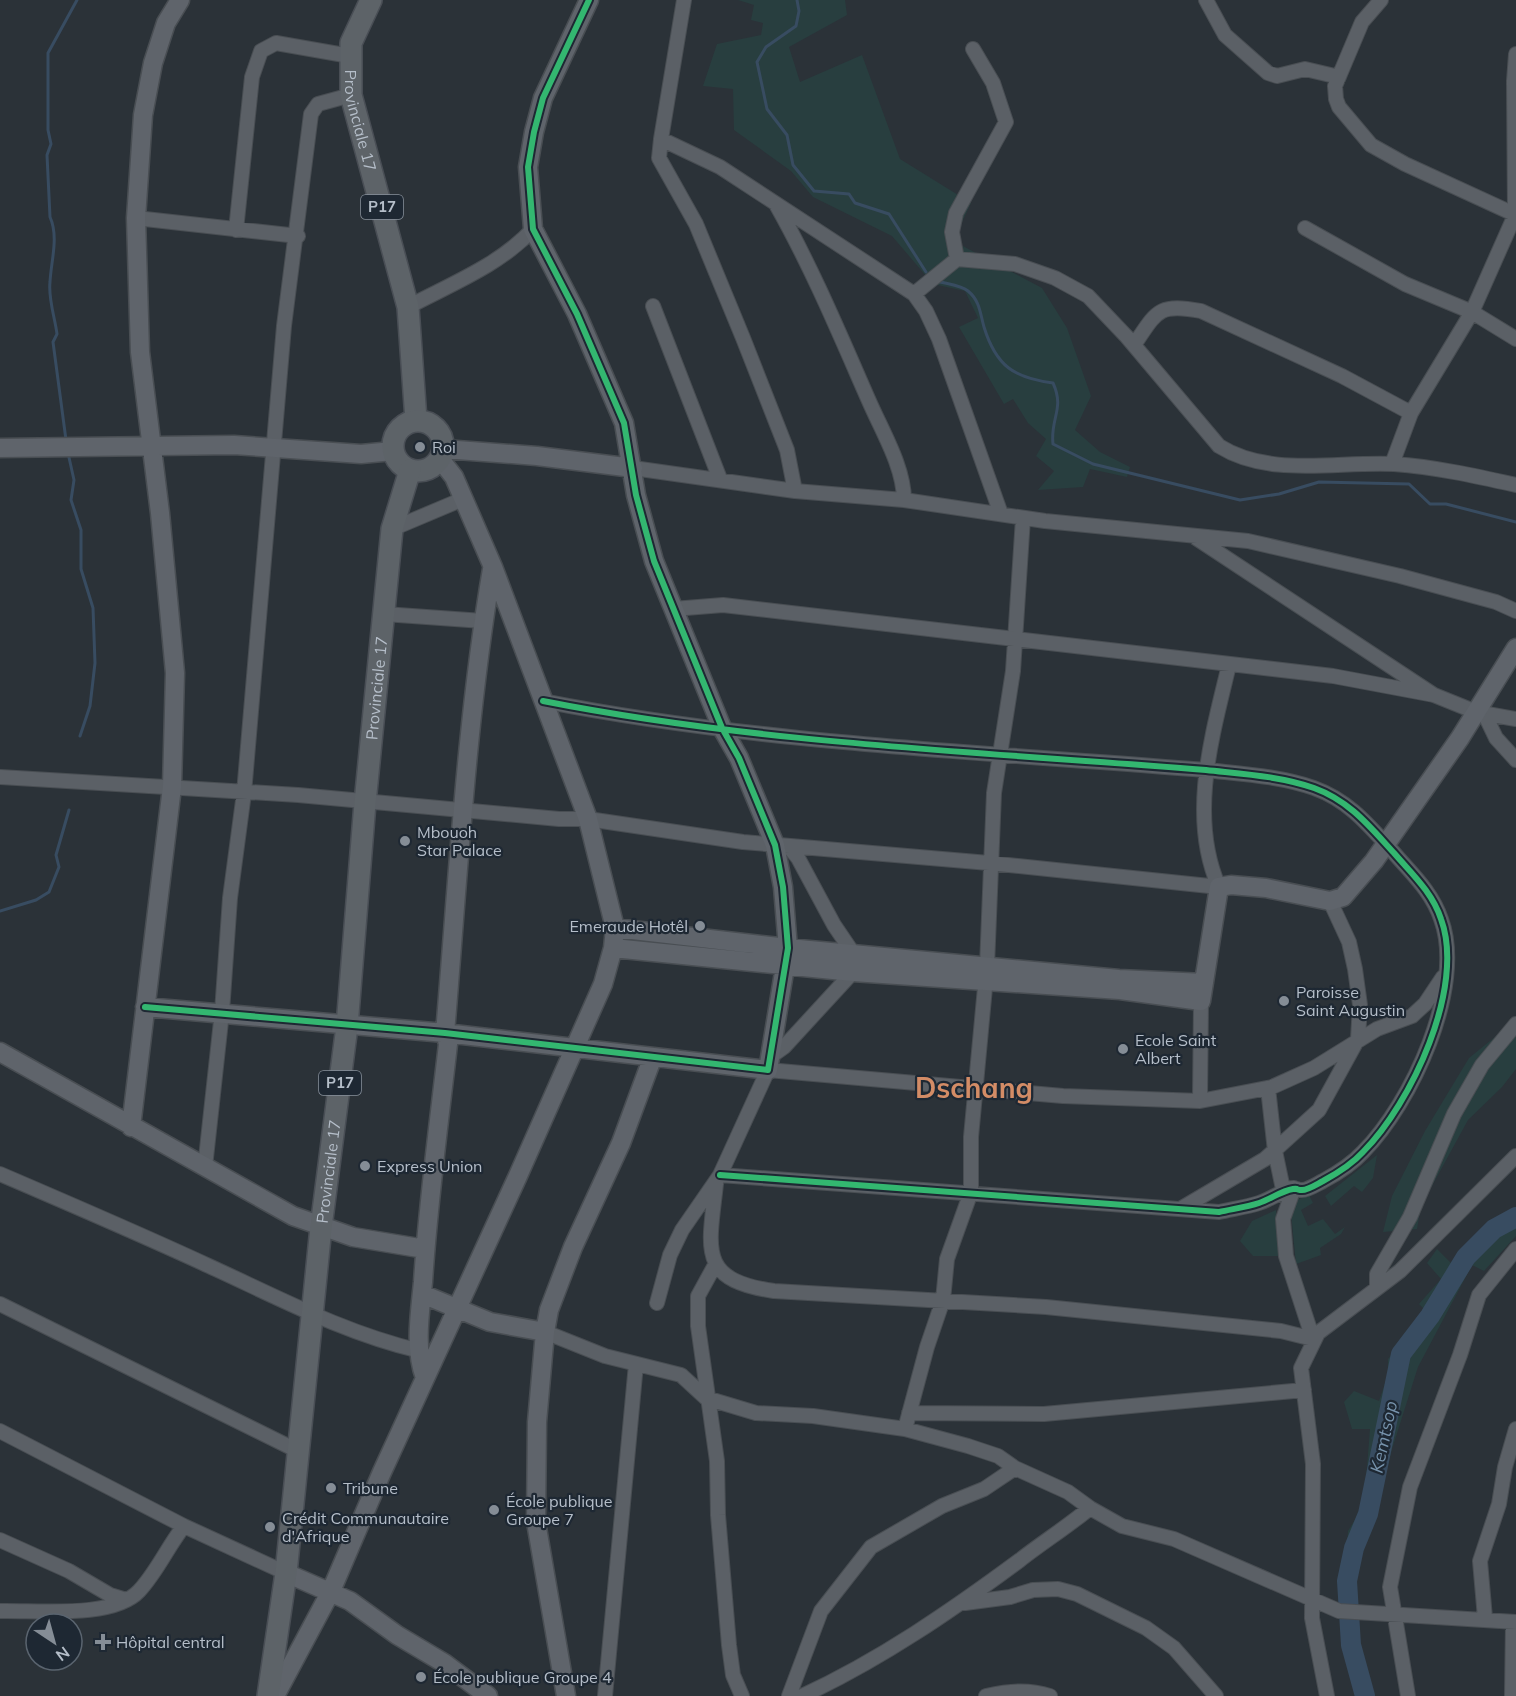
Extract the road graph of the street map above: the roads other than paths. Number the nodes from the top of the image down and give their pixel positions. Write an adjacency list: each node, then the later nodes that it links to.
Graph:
1 (371, 0): 9 (main road, Provinciale 17 / P17)
2 (589, 0): 17 (street)
3 (684, 0): 12 (street)
4 (1206, 0): 10 (street)
5 (1381, 0): 10 (street)
6 (177, 1): 15 (street)
7 (973, 49): 20 (street)
8 (1516, 54): 14 (street)
9 (350, 56): 11 (main road, Provinciale 17 / P17); 18 (street)
10 (1339, 77): 14 (street)
11 (351, 95): 19 (street); 23 (main road, Provinciale 17 / P17)
12 (661, 139): 13 (street); 39 (street)
13 (775, 203): 21 (street); 41 (street)
14 (1516, 215): 24 (street)
15 (136, 218): 18 (street); 29 (street)
16 (1305, 228): 24 (street)
17 (533, 229): 23 (street); 35 (street)
18 (236, 230): 19 (street)
19 (298, 236): 30 (street)
20 (957, 259): 21 (street); 26 (street)
21 (914, 294): 42 (street)
22 (653, 306): 37 (street)
23 (408, 308): 28 (main road, Provinciale 17 / P17)
24 (1472, 312): 25 (street); 27 (street)
25 (1516, 339)
26 (1134, 345): 27 (street); 34 (street)
27 (1411, 414): 34 (street)
28 (416, 420): 32 (main road); 33 (main road)
29 (151, 444): 30 (street); 31 (street); 63 (street)
30 (275, 447): 32 (street); 64 (street)
31 (0, 448)
32 (393, 451): 36 (main road)
33 (442, 454): 35 (street); 36 (main road); 40 (street)
34 (1392, 464): 38 (street)
35 (633, 468): 37 (street); 47 (street)
36 (410, 470): 44 (main road, Provinciale 17 / P17)
37 (720, 479): 39 (street)
38 (1516, 485)
39 (795, 491): 41 (street)
40 (463, 499): 44 (street); 46 (street)
41 (904, 500): 42 (street)
42 (1001, 514): 43 (street)
43 (1023, 518): 45 (street); 51 (street)
44 (392, 529): 49 (main road, Provinciale 17 / P17)
45 (1191, 534): 48 (street); 54 (street)
46 (493, 567): 50 (street); 55 (street)
47 (673, 609): 51 (street); 58 (street)
48 (1516, 611)
49 (384, 614): 50 (street); 65 (main road, Provinciale 17 / P17)
50 (483, 621): 66 (street)
51 (1015, 641): 53 (street); 59 (street)
52 (1516, 648): 56 (street)
53 (1228, 665): 54 (street); 61 (street)
54 (1434, 695): 56 (street)
55 (543, 701): 58 (street); 67 (street)
56 (1480, 712): 57 (street); 60 (street); 68 (street)
57 (1516, 719)
58 (722, 728): 59 (street); 69 (street)
59 (1002, 754): 61 (street); 70 (street)
60 (1516, 760)
61 (1206, 771): 68 (street); 71 (street)
62 (0, 777): 63 (street)
63 (172, 787): 64 (street); 81 (street)
64 (244, 793): 65 (street); 82 (street)
65 (364, 803): 66 (street); 84 (main road, Provinciale 17 / P17)
66 (464, 811): 67 (street); 85 (street)
67 (588, 819): 69 (street); 73 (street)
68 (1386, 842): 72 (street); 78 (street)
69 (782, 846): 70 (street); 75 (street); 76 (street)
70 (989, 863): 71 (street); 79 (street)
71 (1219, 887): 72 (street); 80 (street)
72 (1330, 902): 86 (street)
73 (615, 928): 74 (street); 76 (street)
74 (613, 948): 76 (street); 87 (street)
75 (853, 953): 76 (street); 77 (street); 79 (street)
76 (787, 957): 77 (street); 90 (street)
77 (853, 972): 79 (street); 90 (street)
78 (1446, 973): 86 (street); 100 (street)
79 (986, 974): 80 (street); 91 (street)
80 (1202, 992): 93 (street)
81 (145, 1007): 82 (street); 94 (street)
82 (222, 1012): 84 (street); 97 (street)
83 (1516, 1024): 107 (street)
84 (347, 1026): 85 (street); 103 (main road, Provinciale 17 / P17)
85 (445, 1034): 87 (street); 104 (street)
86 (1358, 1039): 92 (street); 95 (street)
87 (574, 1048): 89 (street); 112 (street)
88 (0, 1052): 94 (street)
89 (652, 1059): 90 (street); 114 (street)
90 (769, 1064): 91 (street); 99 (street)
91 (974, 1088): 93 (street); 101 (street)
92 (1268, 1088): 93 (street); 95 (street)
93 (1200, 1101)
94 (131, 1127): 97 (street)
95 (1275, 1151): 100 (street); 102 (street)
96 (1516, 1156): 107 (street)
97 (205, 1167): 103 (street)
98 (0, 1174): 113 (street)
99 (718, 1179): 101 (street); 106 (street); 110 (street)
100 (1294, 1188): 102 (street); 115 (street)
101 (970, 1192): 102 (street); 109 (street)
102 (1182, 1208)
103 (321, 1227): 104 (street); 113 (main road, Provinciale 17 / P17)
104 (425, 1249): 108 (street)
105 (1516, 1249): 136 (street)
106 (715, 1265): 109 (street); 120 (street)
107 (1377, 1288): 115 (street)
108 (422, 1294): 112 (street); 116 (street)
109 (943, 1300): 115 (street); 121 (street)
110 (657, 1303)
111 (0, 1304): 125 (street)
112 (457, 1309): 114 (street); 118 (street)
113 (312, 1315): 116 (street); 125 (main road, Provinciale 17 / P17)
114 (545, 1332): 117 (street); 142 (street)
115 (1313, 1339): 119 (street)
116 (420, 1351): 118 (street)
117 (636, 1364): 120 (street); 143 (street)
118 (425, 1378): 131 (street)
119 (1304, 1390): 121 (street); 132 (street)
120 (706, 1398): 122 (street); 144 (street)
121 (909, 1413): 122 (street)
122 (905, 1429): 126 (street)
123 (1516, 1429): 137 (street)
124 (0, 1431): 128 (street)
125 (298, 1451): 130 (main road, Provinciale 17 / P17)
126 (1016, 1468): 127 (street); 145 (street)
127 (1090, 1508): 132 (street); 134 (street)
128 (184, 1526): 130 (street); 133 (street)
129 (0, 1540): 133 (street)
130 (286, 1573): 131 (street); 139 (main road, Provinciale 17 / P17)
131 (331, 1591): 140 (street); 141 (street)
132 (1311, 1599): 136 (street); 150 (street)
133 (126, 1600): 135 (street)
134 (960, 1604): 146 (street); 149 (street)
135 (0, 1611)
136 (1396, 1614): 137 (street); 151 (street)
137 (1485, 1618): 138 (street)
138 (1515, 1622): 152 (street)
139 (268, 1696)
140 (275, 1696)
141 (488, 1696)
142 (566, 1696)
143 (605, 1696)
144 (742, 1696)
145 (789, 1696)
146 (802, 1696)
147 (986, 1696): 148 (street)
148 (1050, 1696)
149 (1216, 1696)
150 (1328, 1696)
151 (1408, 1696)
152 (1512, 1696)

